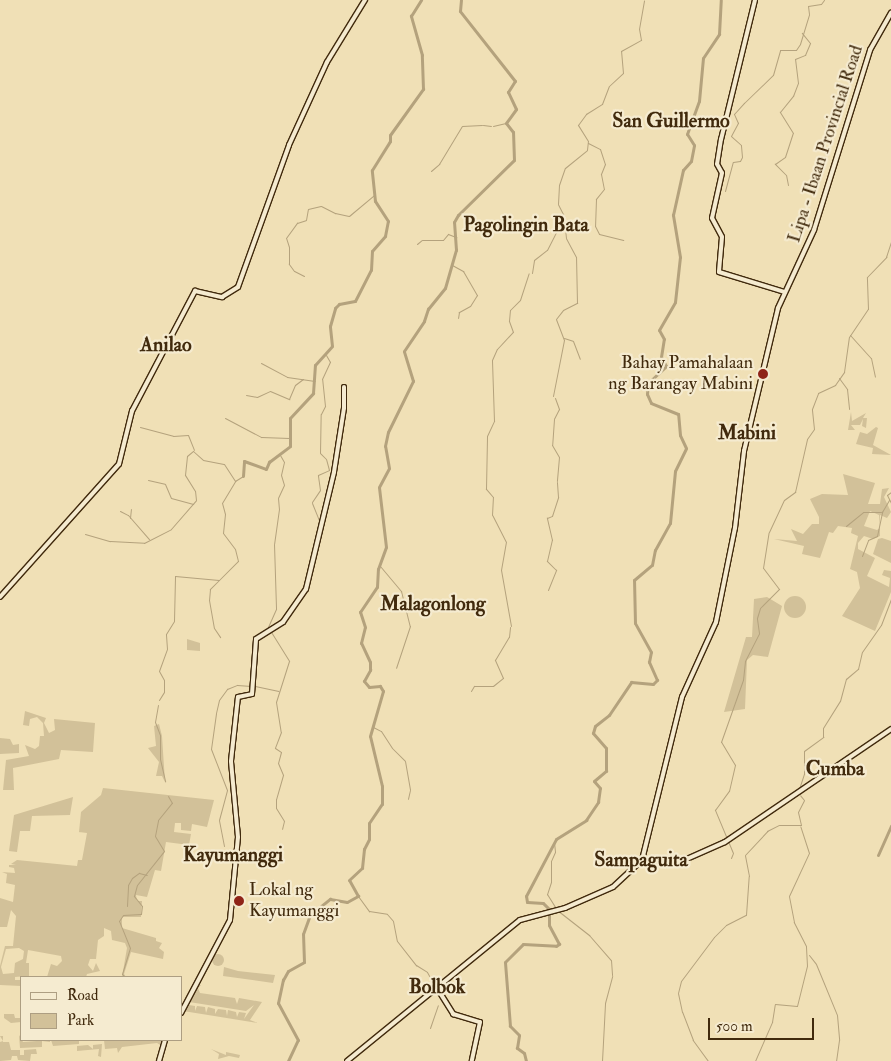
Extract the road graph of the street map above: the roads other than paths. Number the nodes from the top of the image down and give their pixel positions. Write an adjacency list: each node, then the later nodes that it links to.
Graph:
1 (365, 0): 6 (street)
2 (755, 0): 4 (street)
3 (891, 14): 4 (street, Lipa - Ibaan Provincial Road)
4 (785, 292): 8 (street, Lipa - Ibaan Provincial Road)
5 (344, 387): 10 (street)
6 (0, 597)
7 (891, 729): 8 (street)
8 (642, 860): 9 (street, Lipa - Ibaan Provincial Road)
9 (437, 988): 13 (street, Lipa - Ibaan Provincial Road); 14 (street)
10 (182, 1011)
11 (166, 1041): 12 (street)
12 (159, 1061)
13 (347, 1061)
14 (472, 1061)

